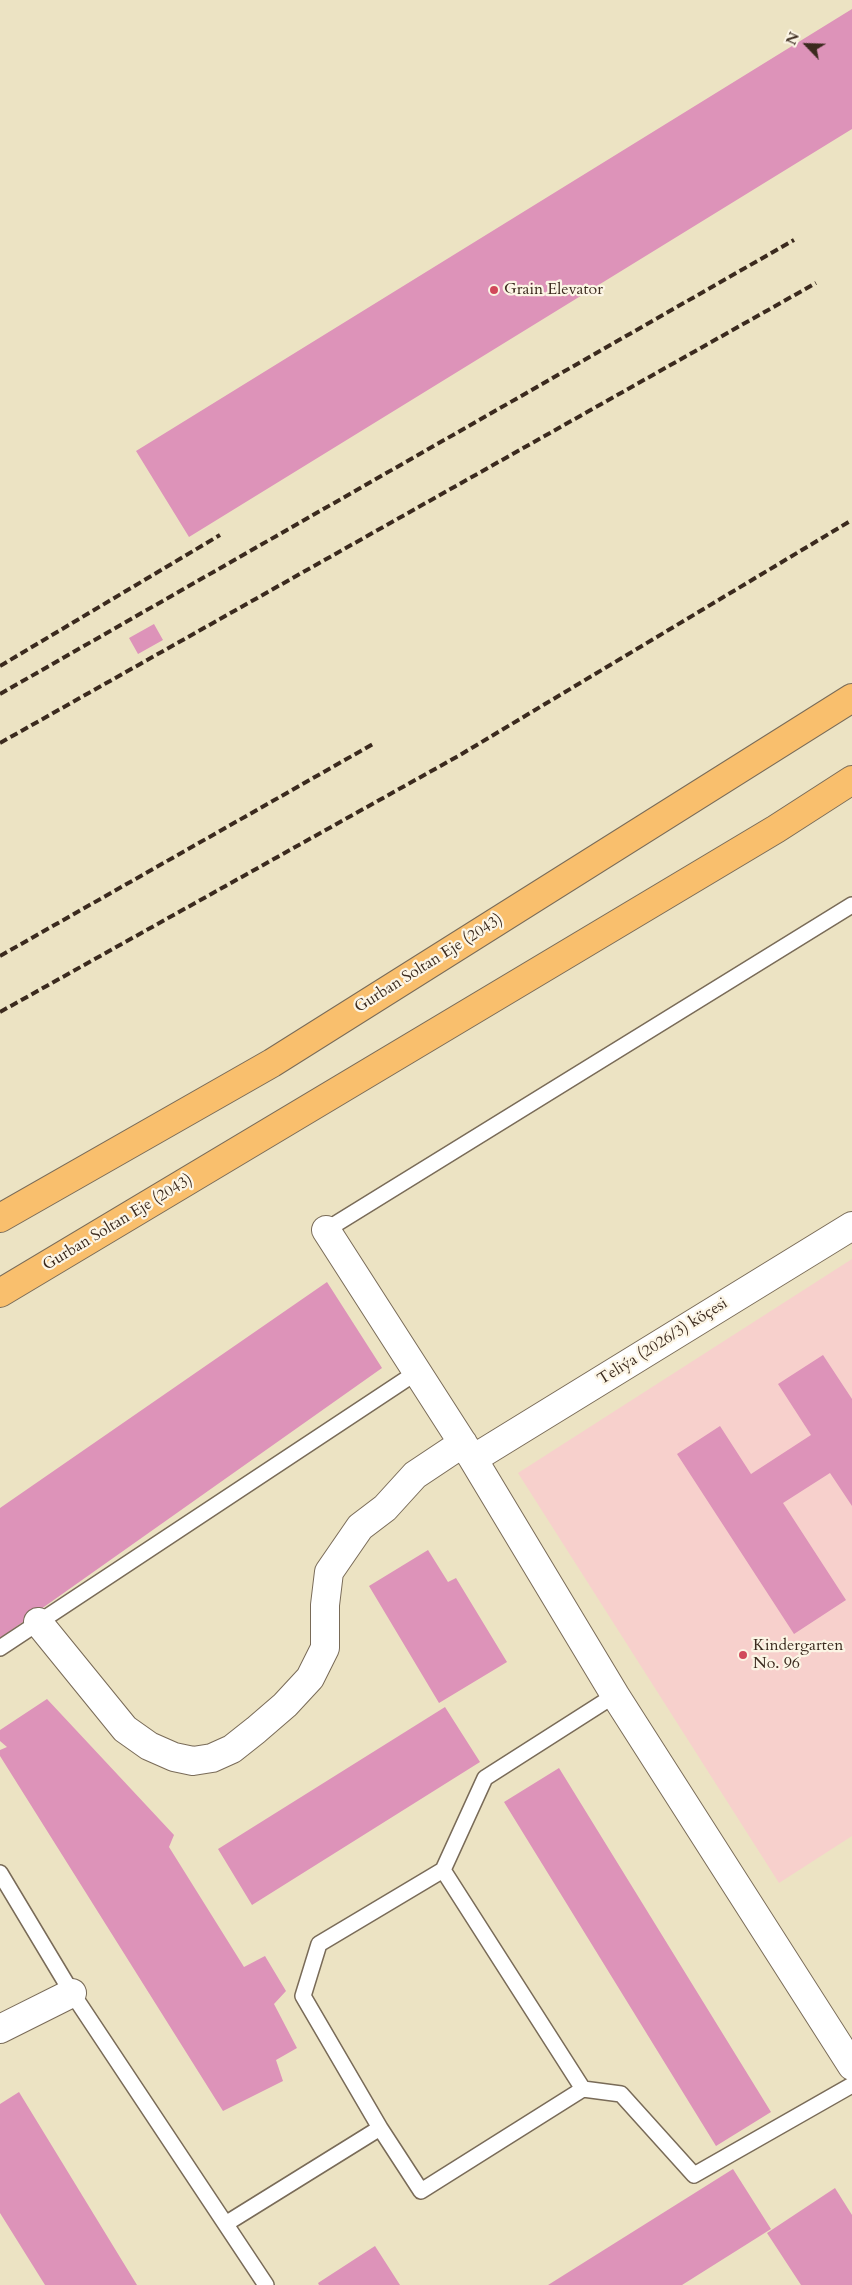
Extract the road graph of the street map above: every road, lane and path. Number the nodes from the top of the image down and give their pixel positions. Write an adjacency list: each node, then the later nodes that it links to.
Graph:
1 (852, 698): 6 (highway, Gurban Soltan Eje (2043))
2 (852, 780): 4 (highway, Gurban Soltan Eje (2043))
3 (852, 797): 4 (highway)
4 (776, 829): 9 (highway, Gurban Soltan Eje (2043))
5 (852, 905): 8 (lane)
6 (0, 1218)
7 (852, 1226): 11 (street, Teliýa (2026/3) köçesi)
8 (326, 1230): 10 (street)
9 (0, 1293)
10 (417, 1372): 11 (street); 12 (lane)
11 (468, 1451): 12 (street, Teliýa (2026/3) köçesi); 14 (street)
12 (38, 1622): 13 (lane)
13 (0, 1648)
14 (615, 1695): 15 (lane); 19 (street)
15 (443, 1870): 21 (lane); 22 (lane)
16 (0, 1873): 17 (lane)
17 (72, 1993): 18 (street); 23 (lane)
18 (0, 2029)
19 (848, 2049)
20 (852, 2085): 21 (lane)
21 (583, 2089): 22 (lane)
22 (380, 2128): 23 (lane)
23 (227, 2223): 24 (lane)
24 (266, 2285)

